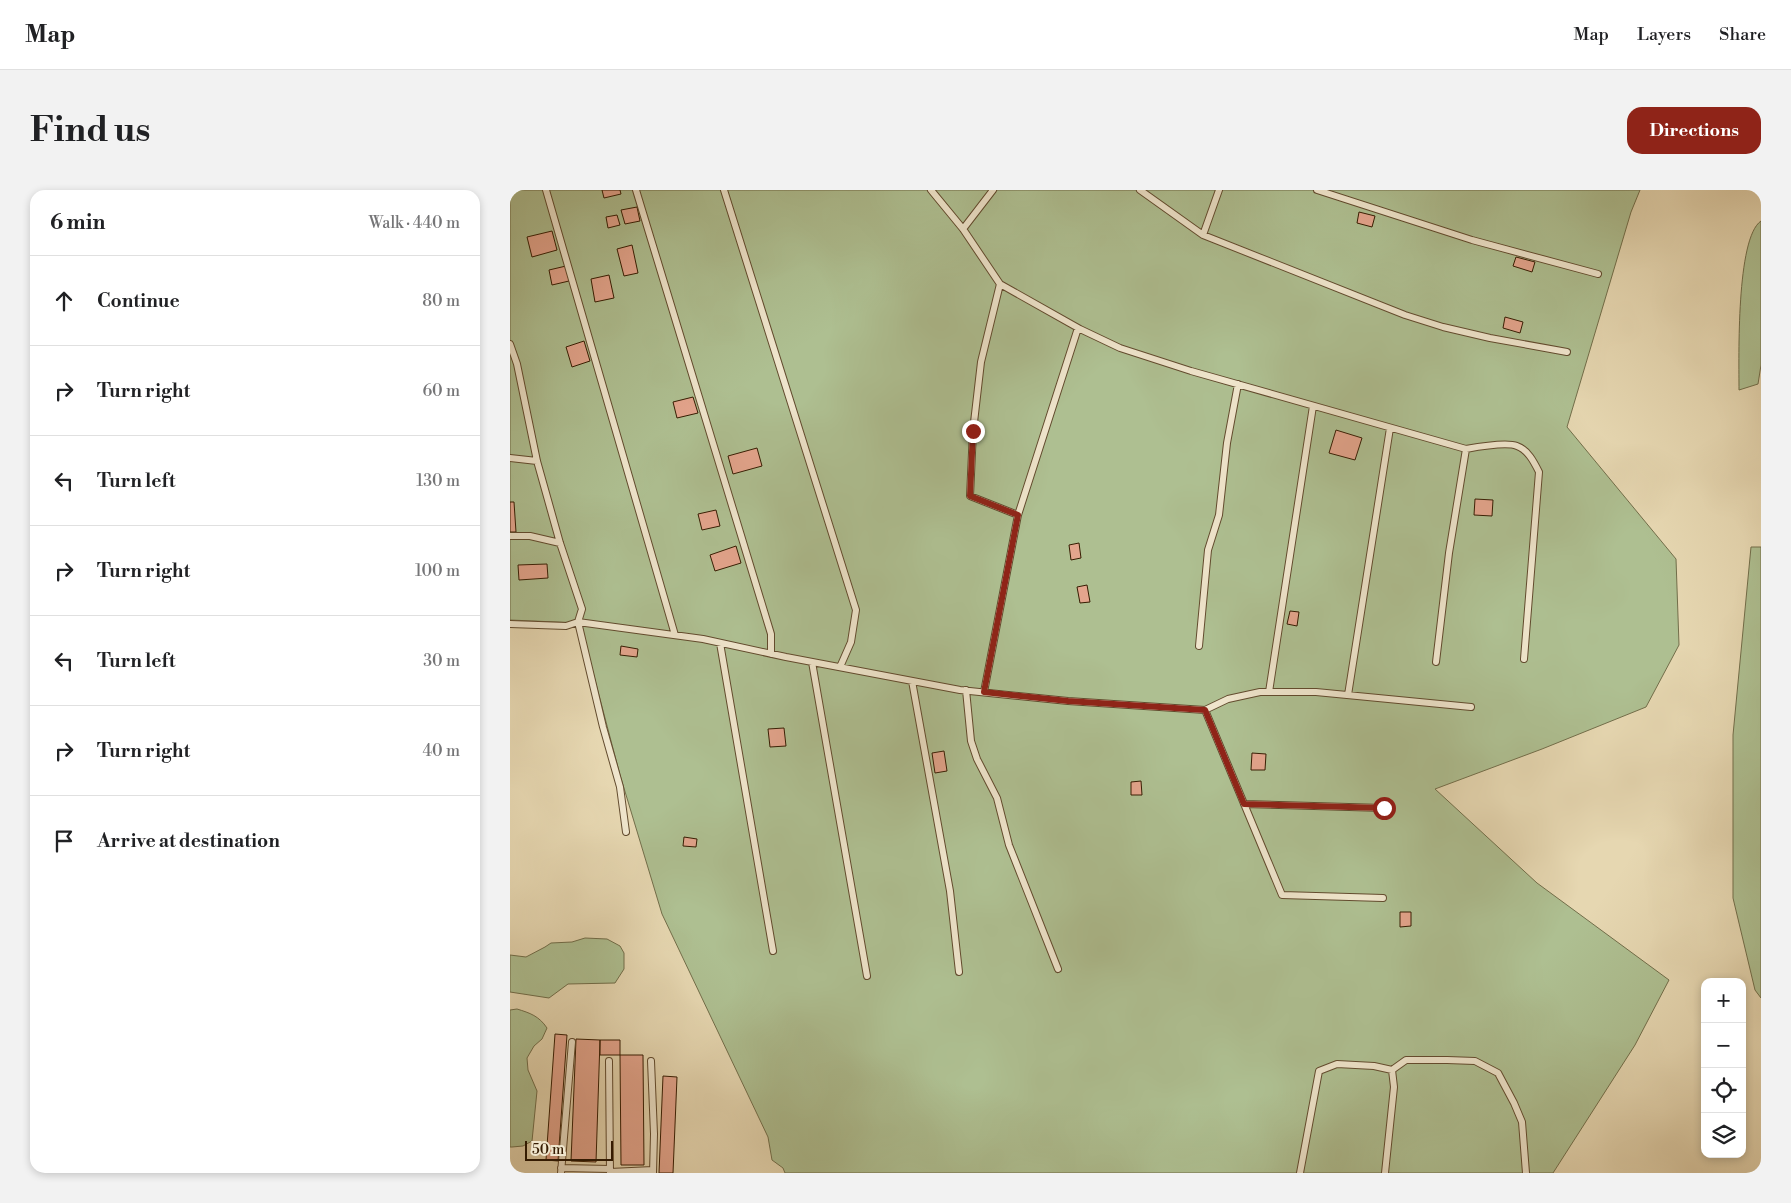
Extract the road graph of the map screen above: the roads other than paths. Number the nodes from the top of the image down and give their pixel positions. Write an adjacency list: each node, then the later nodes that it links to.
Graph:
1 (546, 190): 27 (lane)
2 (636, 190): 30 (lane)
3 (724, 190): 34 (lane)
4 (931, 190): 9 (lane)
5 (993, 190): 9 (lane)
6 (1140, 190): 10 (lane)
7 (1220, 190): 10 (lane)
8 (1316, 190): 11 (lane)
9 (963, 229): 12 (lane)
10 (1203, 235): 15 (lane)
11 (1598, 274)
12 (1000, 284): 13 (lane); 22 (lane)
13 (1078, 328): 16 (lane); 22 (lane)
14 (510, 344): 21 (lane)
15 (1567, 352)
16 (1238, 384): 17 (lane); 29 (lane)
17 (1314, 406): 18 (lane); 38 (lane)
18 (1390, 428): 19 (lane); 39 (lane)
19 (1466, 449): 31 (lane); 33 (lane)
20 (510, 458): 21 (lane)
21 (537, 461): 24 (lane)
22 (1018, 515): 37 (lane)
23 (510, 536): 24 (lane)
24 (560, 543): 25 (lane)
25 (578, 622): 26 (lane); 27 (lane); 44 (lane)
26 (510, 624)
27 (675, 635): 28 (lane)
28 (720, 643): 30 (lane); 46 (lane)
29 (1198, 646)
30 (771, 654): 32 (lane)
31 (1524, 658)
32 (812, 662): 34 (lane); 49 (lane)
33 (1436, 662)
34 (840, 667): 35 (lane)
35 (912, 681): 36 (lane); 48 (lane)
36 (966, 690): 37 (lane); 47 (lane)
37 (984, 692): 41 (lane)
38 (1269, 692): 39 (lane); 41 (lane)
39 (1348, 695): 40 (lane)
40 (1471, 707)
41 (1205, 710): 42 (lane)
42 (1244, 804): 43 (lane); 45 (lane)
43 (1384, 808)
44 (626, 832)
45 (1384, 898)
46 (774, 951)
47 (1058, 969)
48 (959, 972)
49 (868, 976)
50 (572, 1042): 54 (lane)
51 (609, 1061): 55 (lane)
52 (651, 1061): 56 (lane)
53 (1392, 1070): 57 (lane); 58 (lane); 59 (lane)
54 (561, 1171): 55 (lane)
55 (610, 1171): 56 (lane)
56 (653, 1172)
57 (1300, 1173)
58 (1385, 1173)
59 (1526, 1173)

